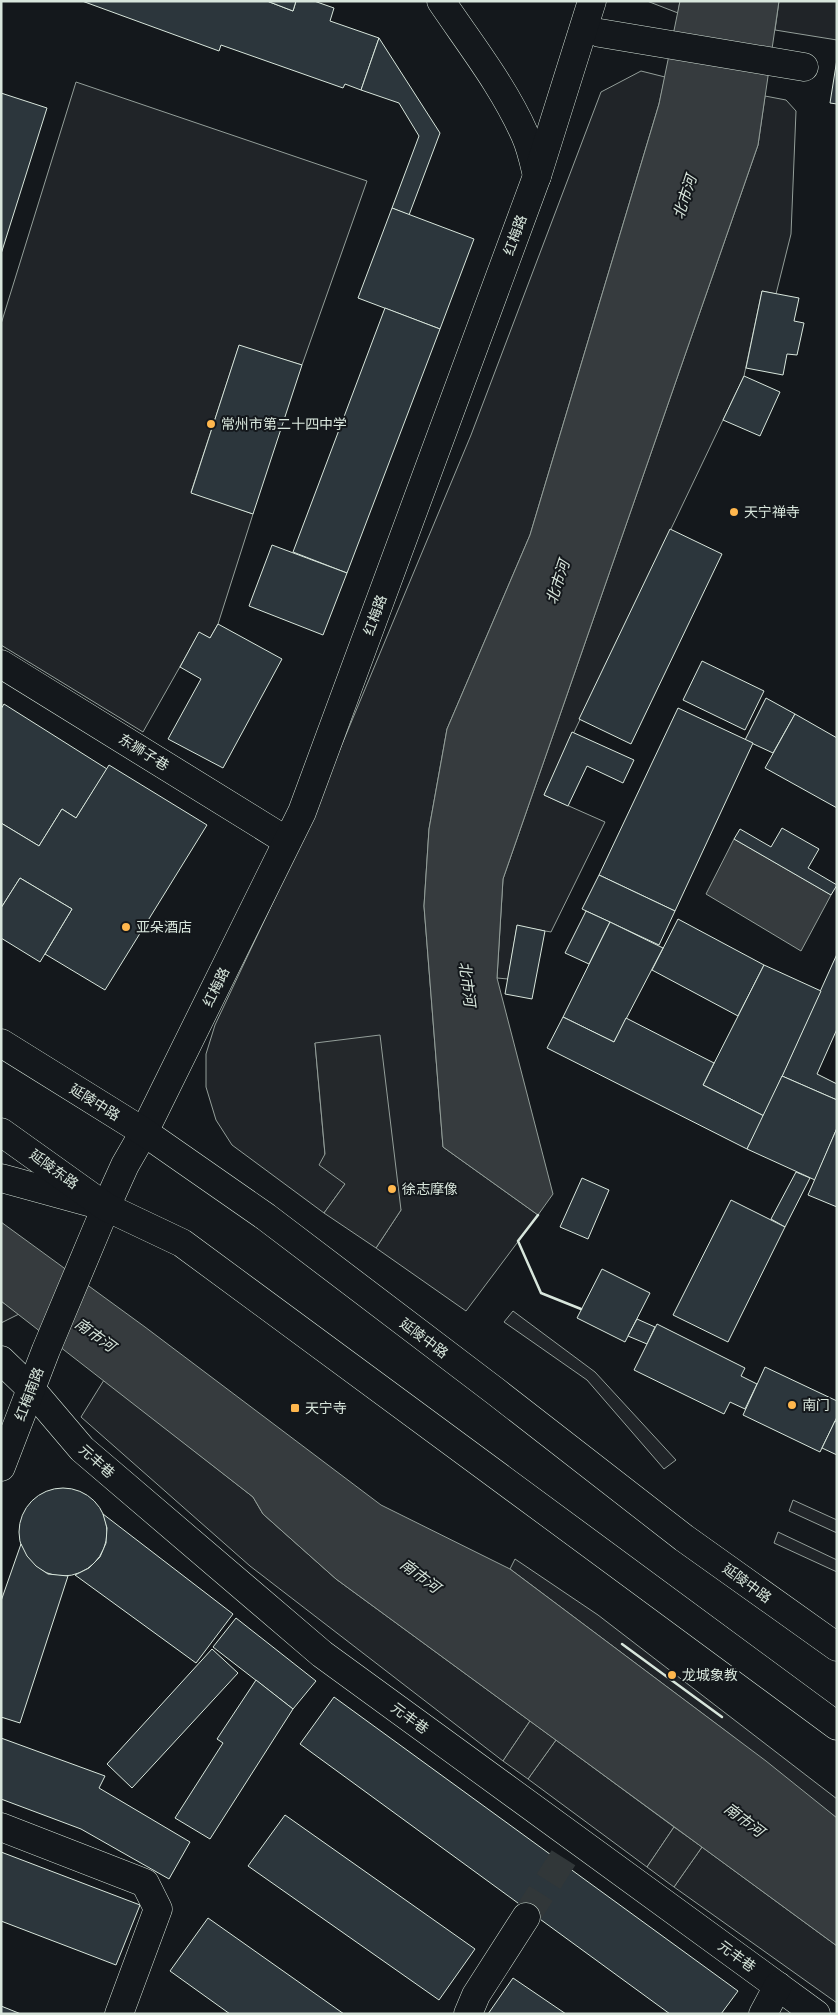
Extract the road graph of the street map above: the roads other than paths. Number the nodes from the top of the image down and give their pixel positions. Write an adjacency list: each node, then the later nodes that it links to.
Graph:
1 (441, 1): 5 (street)
2 (592, 1): 5 (street, 红梅路)
3 (600, 33): 4 (street)
4 (804, 67)
5 (537, 176): 7 (street, 红梅路)
6 (1, 664): 7 (street, 东狮子巷)
7 (287, 841): 10 (street, 红梅路)
8 (1, 1043): 10 (street, 延陵中路)
9 (1, 1132): 12 (street, 延陵东路)
10 (144, 1132): 12 (street, 红梅路); 16 (street, 延陵中路)
11 (1, 1178): 12 (street)
12 (106, 1207): 14 (street, 红梅南路); 17 (street)
13 (1, 1360): 14 (street, 元丰巷)
14 (31, 1389): 15 (street, 红梅南路); 20 (street, 元丰巷)
15 (1, 1467)
16 (837, 1647)
17 (837, 1726)
18 (1, 1827): 21 (street)
19 (526, 1917): 22 (street)
20 (778, 1986): 23 (street); 24 (street, 元丰巷)
21 (119, 2014)
22 (468, 2014)
23 (762, 2014)
24 (816, 2014)

